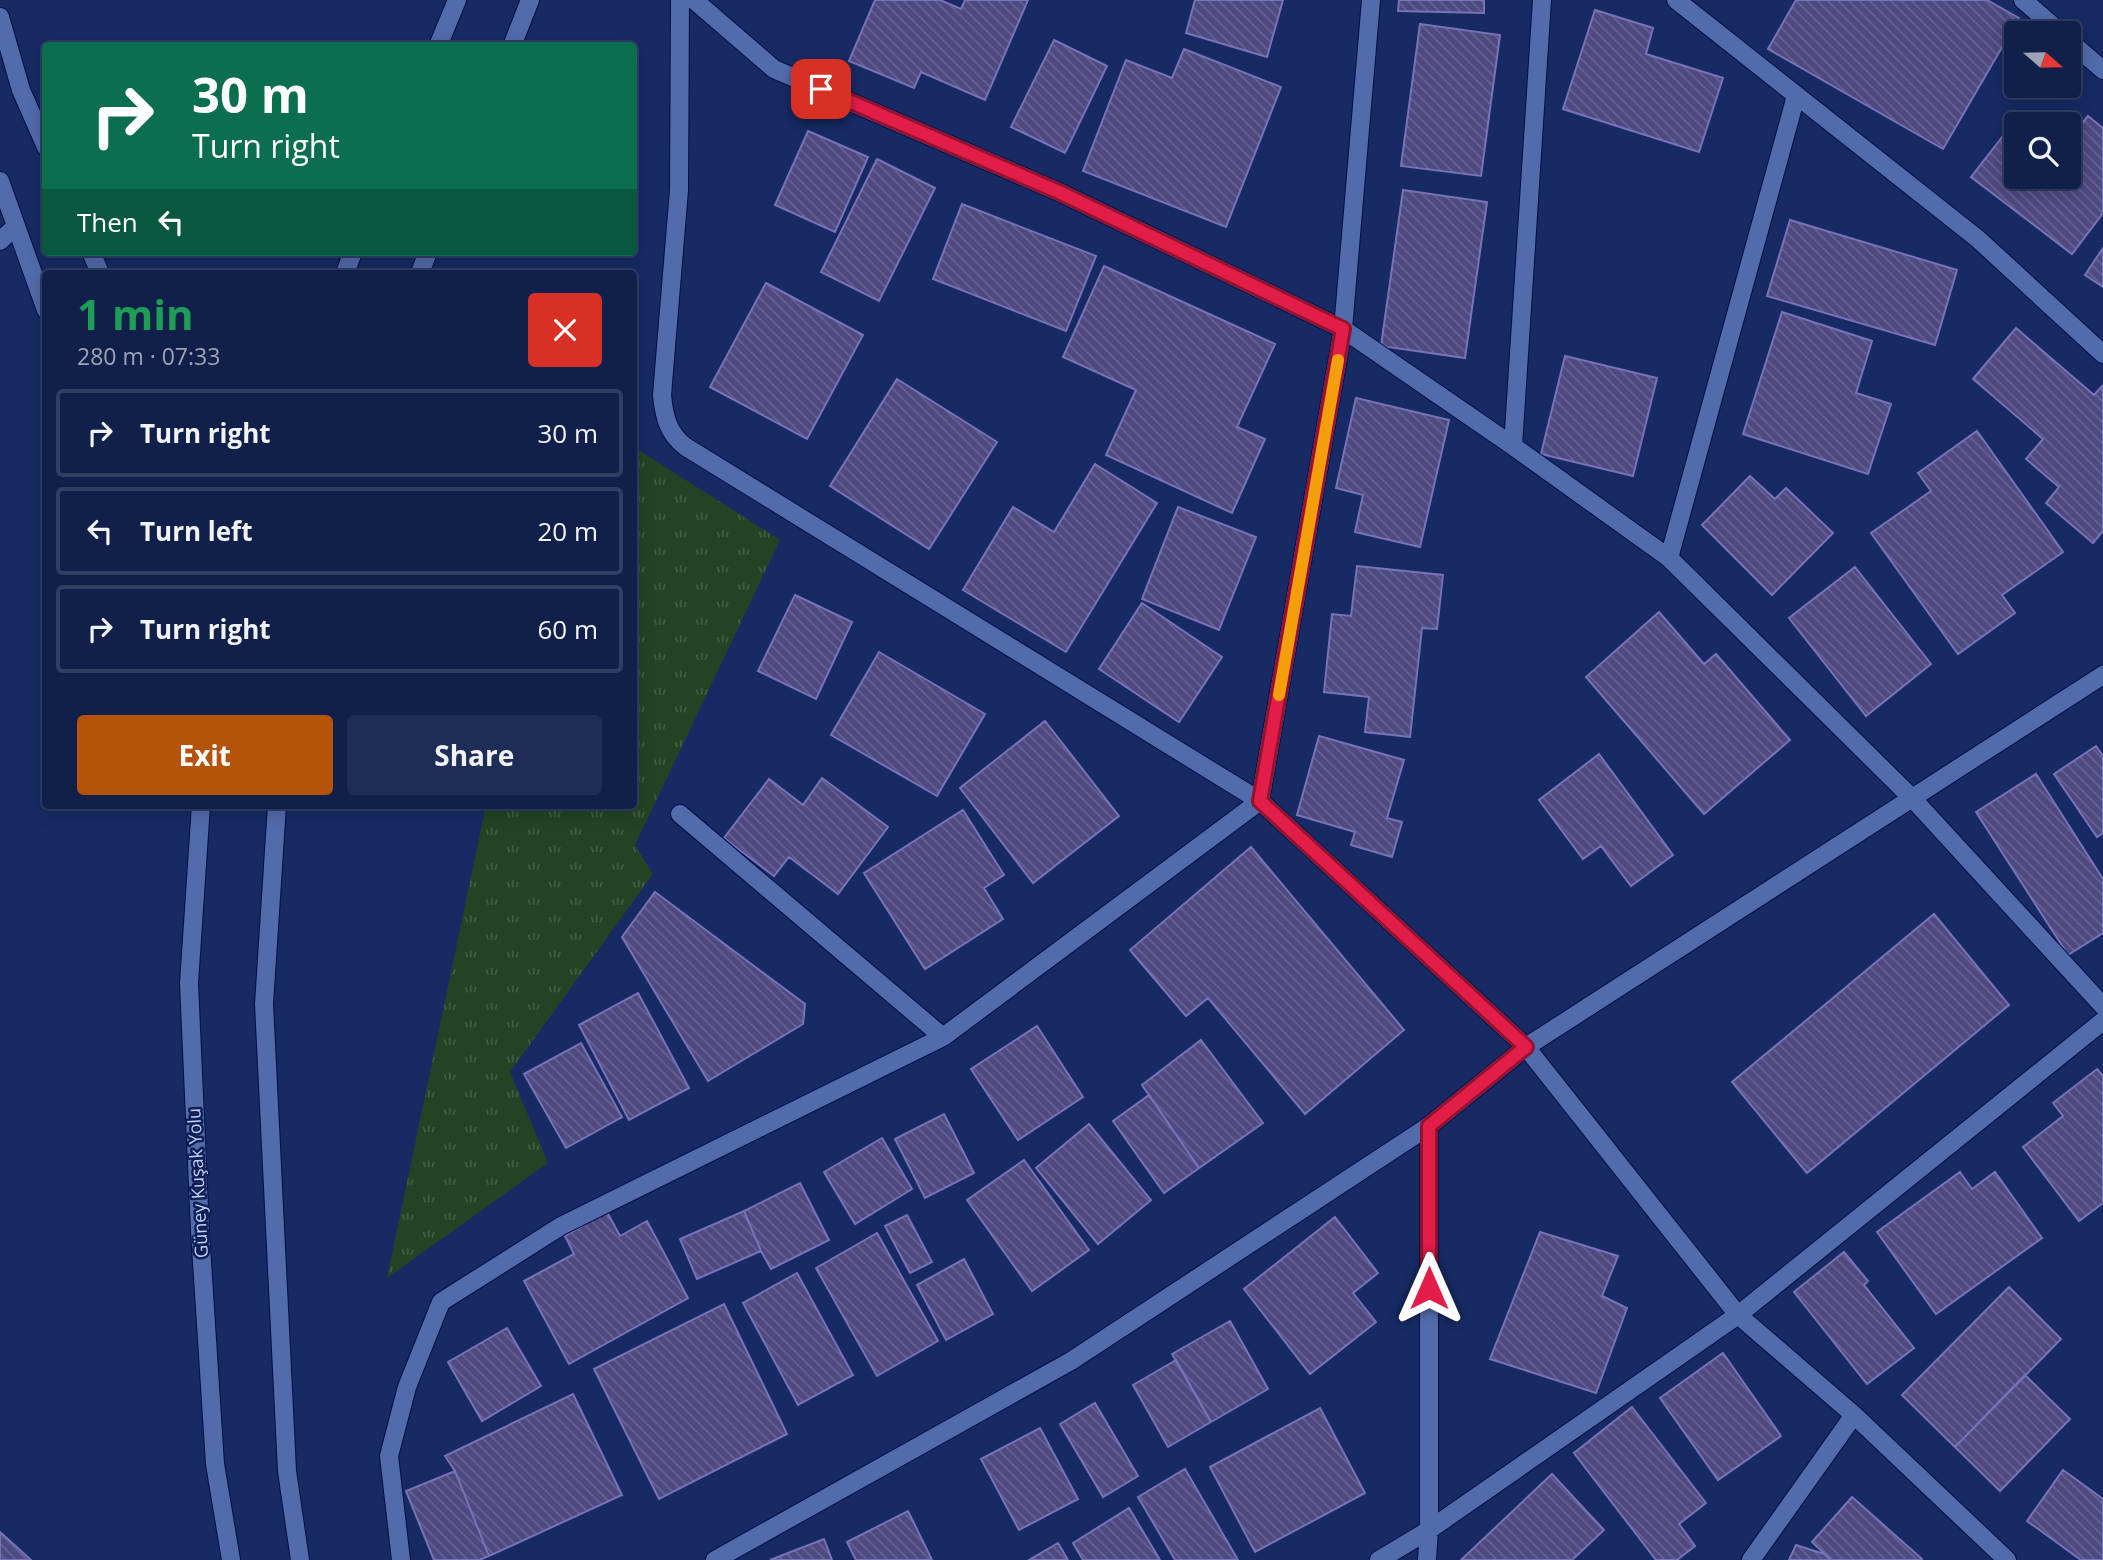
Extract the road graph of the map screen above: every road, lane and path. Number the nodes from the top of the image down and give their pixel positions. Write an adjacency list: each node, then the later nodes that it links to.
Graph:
1 (457, 0): 11 (street)
2 (530, 0): 12 (street)
3 (680, 0): 27 (street)
4 (694, 0): 21 (street)
5 (1371, 0): 21 (street)
6 (1542, 0): 23 (street)
7 (1676, 0): 15 (street)
8 (2023, 0): 10 (street)
9 (0, 17): 16 (street)
10 (2047, 21)
11 (440, 42)
12 (514, 42)
13 (2081, 51): 14 (street)
14 (2103, 70)
15 (1796, 96): 22 (street); 24 (street)
16 (42, 138)
17 (0, 181): 18 (street)
18 (15, 227): 19 (street); 20 (street)
19 (0, 241)
20 (42, 299)
21 (1343, 329): 23 (street); 27 (street)
22 (2103, 354)
23 (1513, 446): 24 (street)
24 (1669, 558): 26 (street)
25 (2103, 676): 26 (street)
26 (1913, 799): 31 (street); 34 (street)
27 (1260, 801): 33 (street); 34 (street)
28 (201, 809): 40 (street, Güney Kuşak Yolu)
29 (277, 809): 41 (street)
30 (680, 814): 33 (street)
31 (2103, 1006)
32 (2103, 1021): 36 (street)
33 (943, 1037): 42 (street)
34 (1526, 1047): 35 (street); 36 (street)
35 (1429, 1126): 38 (street); 39 (street)
36 (1738, 1315): 37 (street); 38 (street)
37 (1854, 1415): 45 (street); 46 (street)
38 (1429, 1530): 43 (street); 44 (street)
39 (719, 1559)
40 (231, 1560)
41 (300, 1560)
42 (401, 1560)
43 (1380, 1560)
44 (1427, 1560)
45 (1751, 1560)
46 (2007, 1560)

